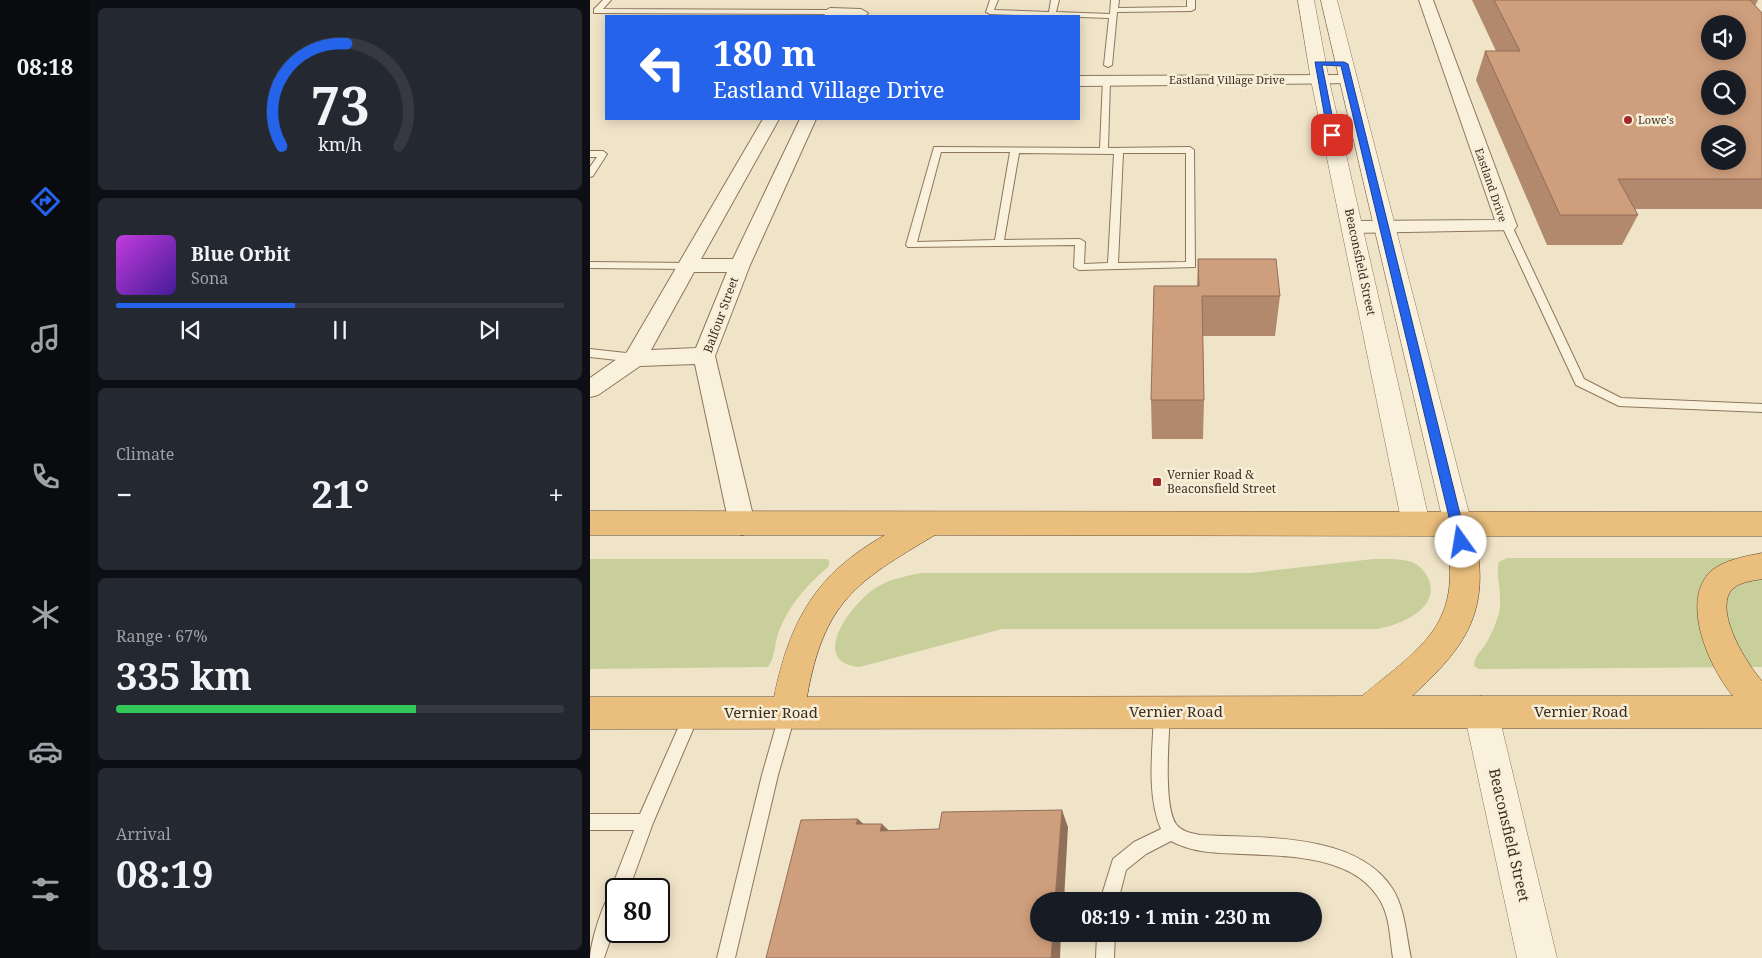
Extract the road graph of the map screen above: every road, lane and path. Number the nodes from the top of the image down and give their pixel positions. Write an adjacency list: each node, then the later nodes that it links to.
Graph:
1 (607, 0): 13 (lane)
2 (665, 0): 13 (lane)
3 (720, 0): 14 (lane)
4 (994, 0): 16 (lane)
5 (1055, 0): 16 (lane)
6 (1115, 0): 15 (lane)
7 (1191, 0): 15 (lane)
8 (1306, 0): 17 (street, Beaconsfield Street)
9 (1329, 0): 18 (street)
10 (1426, 0): 33 (street, Eastland Drive)
11 (832, 10): 12 (street); 14 (lane)
12 (863, 10)
13 (655, 12): 14 (lane)
14 (712, 12)
15 (1114, 13): 16 (lane); 20 (lane)
16 (1052, 14)
17 (1312, 31): 18 (street); 22 (street, Beaconsfield Street)
18 (1336, 31): 23 (street)
19 (1088, 65): 20 (street)
20 (1108, 65): 21 (street); 25 (street)
21 (1127, 65)
22 (1314, 69): 23 (street, Eastland Village Drive); 25 (street, Eastland Village Drive); 34 (street, Beaconsfield Street)
23 (1346, 72): 35 (street)
24 (1080, 81): 25 (street, Eastland Village Drive)
25 (1106, 81): 29 (lane)
26 (770, 120): 38 (street)
27 (808, 120): 39 (street, Balfour Street)
28 (1016, 149): 29 (lane); 36 (lane); 36 (lane)
29 (1104, 151): 30 (lane)
30 (1119, 151): 40 (lane); 40 (lane)
31 (590, 154): 32 (lane)
32 (590, 174)
33 (1507, 226): 35 (street, Eastland Drive); 45 (lane)
34 (1352, 227): 35 (street, Eastland Drive); 48 (street, Beaconsfield Street)
35 (1385, 228): 51 (street)
36 (999, 244): 40 (lane)
37 (590, 265): 38 (lane)
38 (689, 266): 39 (street); 43 (street)
39 (740, 266): 42 (street, Balfour Street)
40 (1113, 266)
41 (590, 353): 43 (lane)
42 (704, 356): 43 (street); 47 (street, Balfour Street)
43 (635, 358): 44 (street)
44 (590, 389)
45 (1762, 408)
46 (590, 523): 47 (highway)
47 (742, 524): 50 (highway)
48 (1416, 524): 50 (highway); 51 (highway)
49 (1762, 524): 51 (highway)
50 (929, 525): 54 (highway)
51 (1458, 525): 56 (highway)
52 (1762, 566): 53 (highway)
53 (1762, 701)
54 (788, 712): 55 (highway, Vernier Road); 60 (highway, Vernier Road); 69 (lane)
55 (1162, 712): 56 (highway, Vernier Road); 63 (lane)
56 (1368, 712): 57 (highway, Vernier Road)
57 (1481, 712): 58 (highway, Vernier Road); 72 (street, Beaconsfield Street)
58 (1762, 712)
59 (590, 713): 60 (highway, Vernier Road)
60 (692, 713): 62 (lane)
61 (590, 822): 62 (lane)
62 (645, 822): 64 (lane)
63 (1172, 832): 65 (lane); 71 (lane)
64 (624, 878)
65 (1112, 892)
66 (605, 930): 68 (lane)
67 (1106, 942): 70 (lane)
68 (595, 958)
69 (726, 958)
70 (1105, 958)
71 (1402, 958)
72 (1537, 958)

